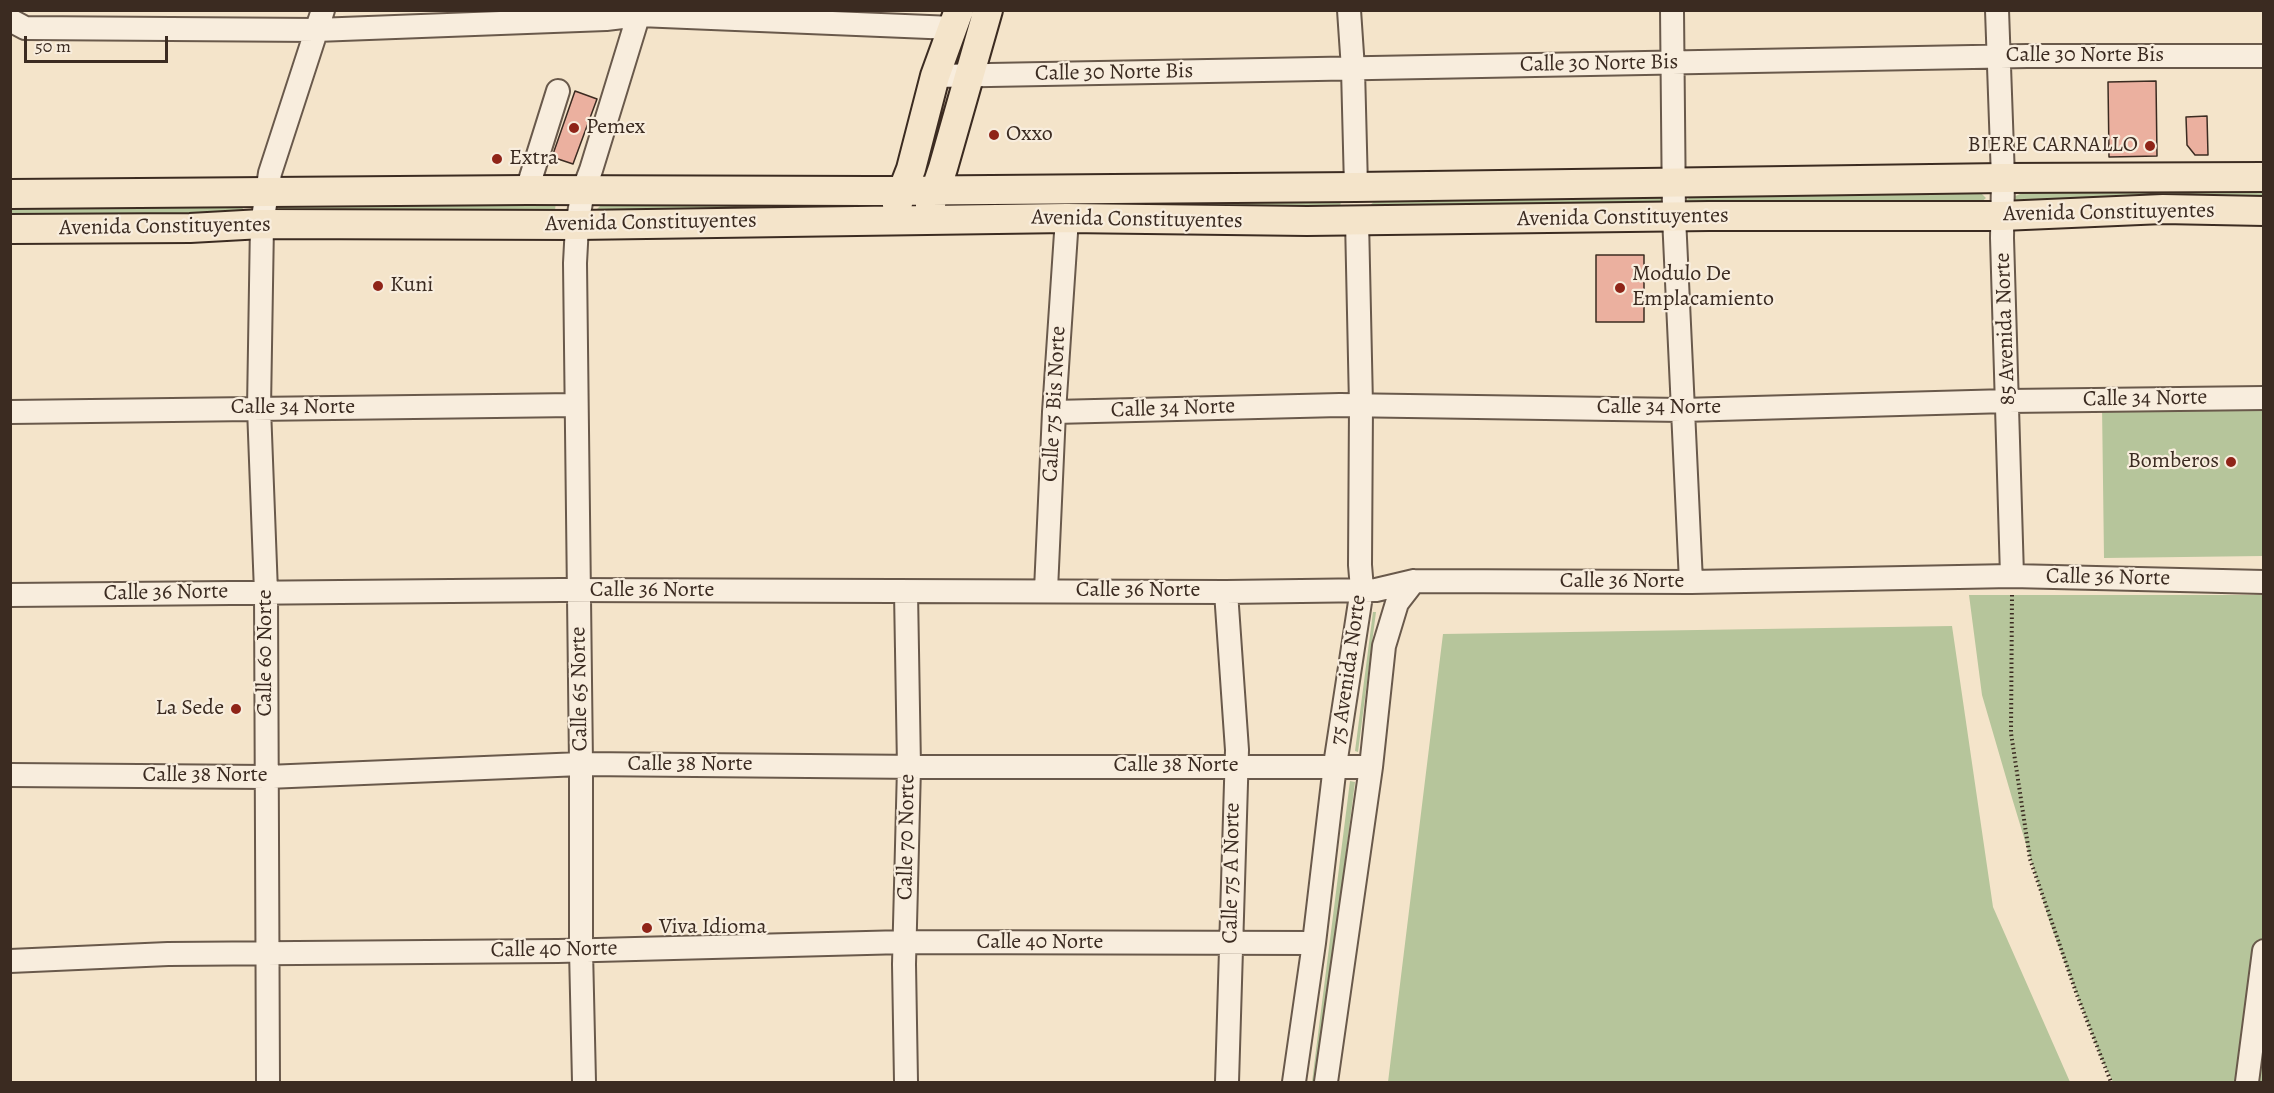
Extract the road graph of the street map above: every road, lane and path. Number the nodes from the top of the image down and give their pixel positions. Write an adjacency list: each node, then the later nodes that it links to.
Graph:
1 (988, 10): 13 (main road)
2 (1349, 10): 12 (street)
3 (1672, 10): 11 (street)
4 (1997, 10): 10 (street, 85 Avenida Norte)
5 (640, 13): 6 (street); 8 (street); 23 (street, Calle 65 Norte)
6 (956, 19): 14 (main road)
7 (10, 20): 8 (street)
8 (319, 20): 24 (street, Calle 60 Norte)
9 (2264, 56): 10 (street, Calle 30 Norte Bis)
10 (1997, 57): 11 (street, Calle 30 Norte Bis); 17 (street, 85 Avenida Norte)
11 (1672, 62): 12 (street, Calle 30 Norte Bis); 18 (street)
12 (1353, 69): 13 (street, Calle 30 Norte Bis); 19 (street)
13 (968, 75): 14 (street, Calle 30 Norte Bis); 22 (main road)
14 (936, 76): 21 (main road)
15 (558, 91): 20 (street)
16 (2264, 177): 17 (main road, Avenida Constituyentes)
17 (2003, 178): 18 (main road, Avenida Constituyentes); 27 (street, 85 Avenida Norte)
18 (1673, 183): 19 (main road, Avenida Constituyentes); 28 (street)
19 (1356, 188): 22 (main road, Avenida Constituyentes)
20 (527, 190): 23 (main road, Avenida Constituyentes); 24 (main road, Avenida Constituyentes)
21 (902, 190): 22 (main road, Avenida Constituyentes); 23 (main road, Avenida Constituyentes); 31 (main road)
22 (936, 190): 30 (main road)
23 (583, 191): 34 (street, Calle 65 Norte)
24 (267, 193): 25 (main road, Avenida Constituyentes); 33 (street, Calle 60 Norte)
25 (10, 194)
26 (2264, 211): 27 (main road, Avenida Constituyentes)
27 (2002, 216): 28 (main road, Avenida Constituyentes); 37 (street, 85 Avenida Norte)
28 (1674, 217): 32 (main road, Avenida Constituyentes); 41 (street)
29 (1067, 218): 30 (main road, Avenida Constituyentes); 32 (main road, Avenida Constituyentes); 43 (street, Calle 75 Bis Norte)
30 (926, 219): 31 (main road, Avenida Constituyentes)
31 (892, 220): 34 (main road, Avenida Constituyentes)
32 (1357, 220): 39 (street, 75 Avenida Norte)
33 (262, 225): 34 (main road, Avenida Constituyentes); 35 (main road, Avenida Constituyentes); 40 (street, Calle 60 Norte)
34 (577, 225): 38 (street, Calle 65 Norte)
35 (10, 229)
36 (2264, 398): 37 (street, Calle 34 Norte)
37 (2008, 401): 41 (street, Calle 34 Norte); 44 (street, 85 Avenida Norte)
38 (576, 405): 40 (street, Calle 34 Norte); 48 (street, Calle 65 Norte)
39 (1361, 405): 41 (street, Calle 34 Norte); 43 (street, Calle 34 Norte); 50 (street, 75 Avenida Norte)
40 (260, 408): 42 (street, Calle 34 Norte); 51 (street, Calle 60 Norte)
41 (1682, 410): 46 (street)
42 (10, 412)
43 (1054, 412): 49 (street, Calle 75 Bis Norte)
44 (2012, 576): 46 (street, Calle 36 Norte); 47 (street, Calle 36 Norte); 75 (path)
45 (1414, 581): 46 (street, Calle 36 Norte); 50 (street, Calle 36 Norte); 59 (street, 75 Avenida Norte)
46 (1691, 582)
47 (2264, 582)
48 (579, 590): 51 (street, Calle 36 Norte); 52 (street, Calle 36 Norte); 55 (street, Calle 65 Norte)
49 (1046, 590): 52 (street, Calle 36 Norte); 53 (street, Calle 36 Norte)
50 (1362, 590): 53 (street, Calle 36 Norte); 56 (street, 75 Avenida Norte)
51 (266, 592): 54 (street, Calle 36 Norte); 61 (street, Calle 60 Norte)
52 (906, 592): 58 (street, Calle 70 Norte)
53 (1226, 592): 57 (street, Calle 75 A Norte)
54 (10, 596)
55 (581, 764): 58 (street, Calle 38 Norte); 61 (street, Calle 38 Norte); 65 (street, Calle 65 Norte)
56 (1335, 765): 57 (street, Calle 38 Norte); 59 (street, Calle 38 Norte); 64 (street, 75 Avenida Norte)
57 (1235, 766): 58 (street, Calle 38 Norte); 63 (street, Calle 75 A Norte)
58 (909, 767): 62 (street, Calle 70 Norte)
59 (1371, 767): 74 (street, 75 Avenida Norte)
60 (10, 775): 61 (street, Calle 38 Norte)
61 (267, 777): 67 (street, Calle 60 Norte)
62 (905, 942): 63 (street, Calle 40 Norte); 65 (street, Calle 40 Norte); 71 (street, Calle 70 Norte)
63 (1231, 943): 64 (street, Calle 40 Norte); 72 (street, Calle 75 A Norte)
64 (1314, 943): 73 (street, 75 Avenida Norte)
65 (581, 950): 67 (street, Calle 40 Norte); 70 (street, Calle 65 Norte)
66 (2264, 951): 76 (street)
67 (268, 953): 68 (street, Calle 40 Norte); 69 (street, Calle 60 Norte)
68 (10, 961)
69 (268, 1083)
70 (584, 1083)
71 (906, 1083)
72 (1227, 1083)
73 (1294, 1083)
74 (1326, 1083)
75 (2112, 1083)
76 (2247, 1083)

